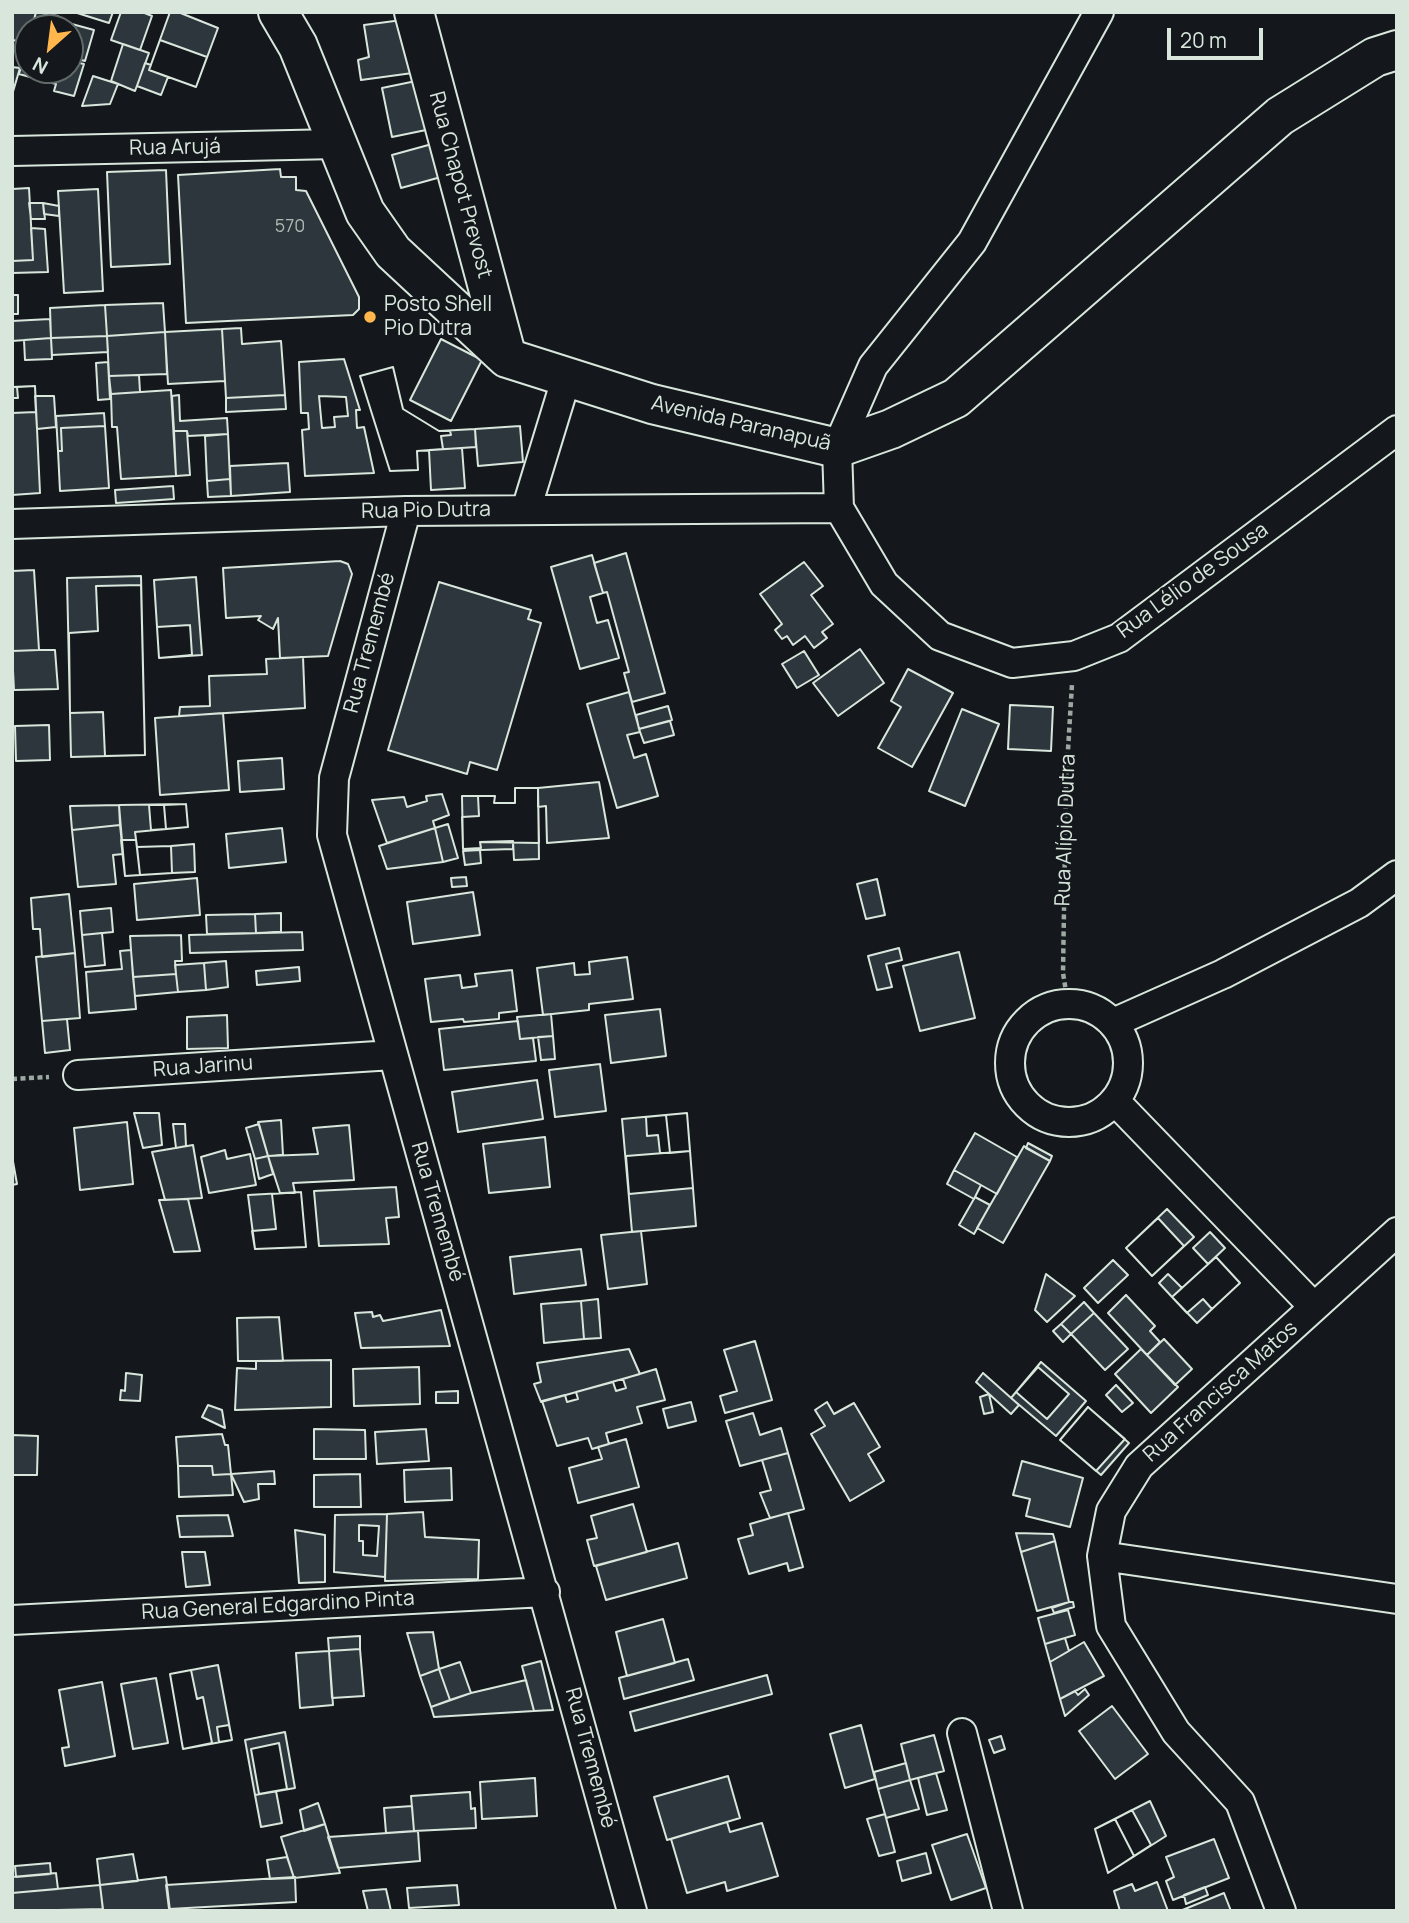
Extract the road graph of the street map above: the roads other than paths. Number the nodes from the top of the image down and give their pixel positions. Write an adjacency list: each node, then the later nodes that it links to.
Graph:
1 (278, 12): 5 (street, Avenida Paranapuã)
2 (414, 12): 7 (street, Rua Chapot Prevost)
3 (1098, 12): 10 (street)
4 (1397, 50): 10 (street, Avenida Paranapuã)
5 (337, 144): 6 (street, Rua Arujá); 7 (street, Avenida Paranapuã)
6 (12, 151)
7 (507, 358): 8 (street, Avenida Paranapuã)
8 (567, 376): 10 (street, Avenida Paranapuã); 12 (street)
9 (1397, 430): 11 (street, Rua Lélio de Sousa)
10 (837, 448): 11 (street, Rua Lélio de Sousa)
11 (839, 508): 12 (street, Rua Pio Dutra)
12 (526, 510): 13 (street, Rua Pio Dutra)
13 (406, 511): 14 (street, Rua Pio Dutra); 17 (street, Rua Tremembé)
14 (12, 524)
15 (1397, 875): 16 (street)
16 (1113, 1023): 19 (street); 19 (street)
17 (393, 1055): 18 (street, Rua Jarinu); 23 (street, Rua Tremembé)
18 (78, 1075)
19 (1115, 1101): 21 (street)
20 (1397, 1232): 21 (street, Rua Francisca Matos)
21 (1313, 1306): 22 (street, Rua Francisca Matos)
22 (1102, 1556): 24 (street); 29 (street, Rua Francisca Matos)
23 (545, 1592): 25 (street, Rua General Edgardino Pinta); 27 (street, Rua Tremembé)
24 (1397, 1599)
25 (12, 1620)
26 (962, 1733): 28 (street)
27 (632, 1911)
28 (1008, 1911)
29 (1281, 1911)

